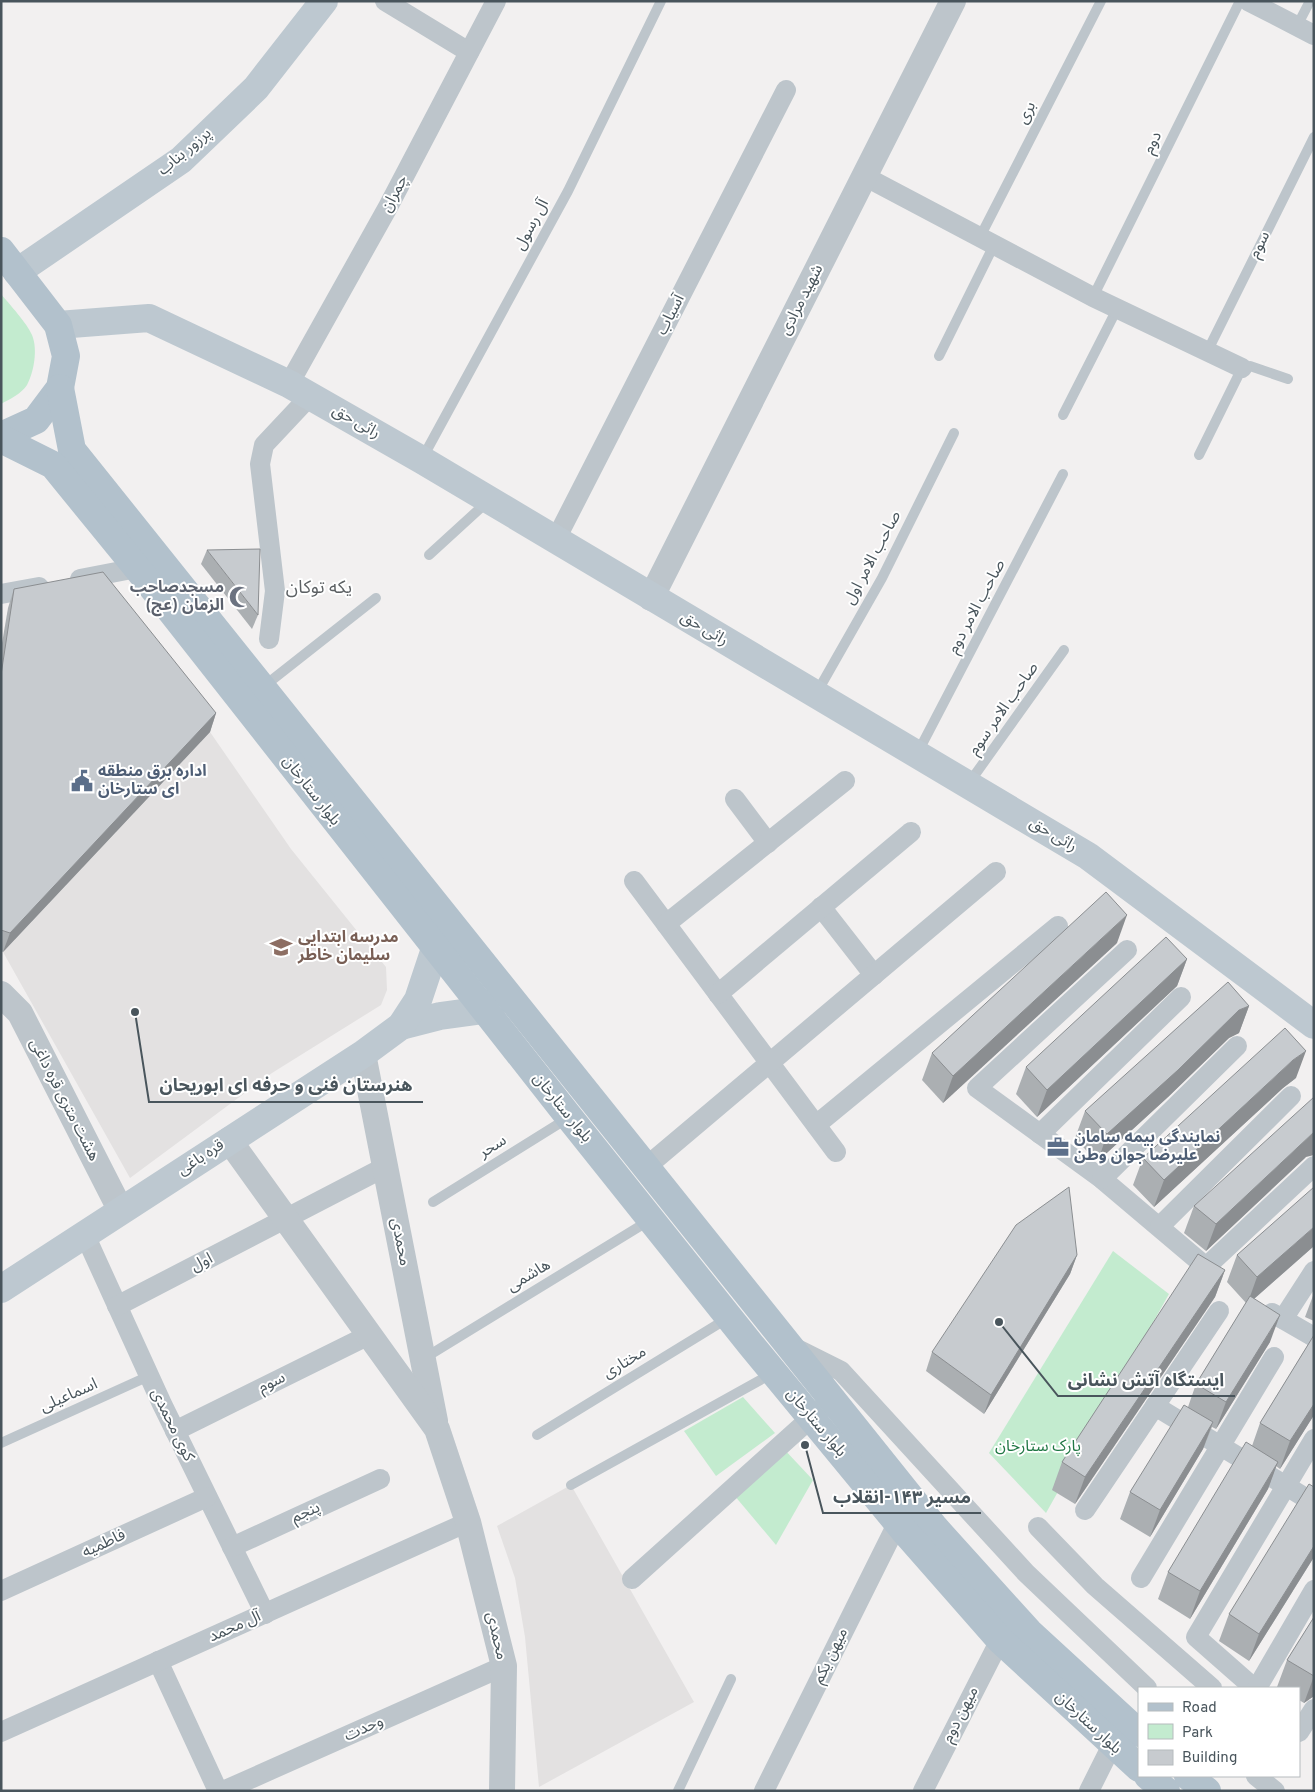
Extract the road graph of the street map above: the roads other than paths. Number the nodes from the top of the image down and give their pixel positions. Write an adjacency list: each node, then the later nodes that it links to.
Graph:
1 (324, 1): 16 (main road, پرزور بناب)
2 (386, 1): 11 (street)
3 (496, 1): 11 (street, چمران)
4 (661, 1): 30 (lane, آل رسول)
5 (953, 1): 14 (street, شهید مرادی)
6 (1100, 1): 15 (lane, بری)
7 (1240, 1): 17 (lane, دوم)
8 (1248, 1): 10 (street)
9 (1310, 1): 10 (lane)
10 (1305, 31)
11 (469, 52): 25 (street, چمران)
12 (786, 90): 33 (street, آسیاب)
13 (1314, 137): 20 (lane, سوم)
14 (864, 176): 15 (street); 38 (street, شهید مرادی)
15 (987, 241): 17 (street); 21 (lane, بری)
16 (9, 262): 19 (main road)
17 (1093, 297): 18 (street)
18 (1117, 308): 20 (street); 26 (lane)
19 (58, 325): 24 (main road); 25 (main road, راثی حق)
20 (1207, 352): 22 (street)
21 (939, 356)
22 (1242, 368): 23 (lane); 29 (lane)
23 (1288, 379)
24 (60, 388): 28 (main road); 41 (main road, بلوار ستارخان)
25 (300, 390): 30 (main road, راثی حق); 39 (street, چمران)
26 (1063, 416)
27 (954, 434): 42 (lane, صاحب الامر اول)
28 (1, 437): 35 (main road, بلوار ستارخان)
29 (1199, 455)
30 (422, 460): 32 (main road, راثی حق)
31 (1063, 474): 43 (lane, صاحب الامر دوم)
32 (488, 501): 33 (main road, راثی حق); 34 (lane)
33 (555, 541): 38 (main road, راثی حق)
34 (429, 555)
35 (136, 568): 36 (street); 55 (main road, بلوار ستارخان)
36 (1, 594)
37 (376, 598): 41 (lane)
38 (651, 598): 42 (main road, راثی حق)
39 (269, 639)
40 (1064, 650): 45 (lane, صاحب الامر سوم)
41 (262, 687): 54 (main road, بلوار ستارخان)
42 (815, 695): 43 (main road, راثی حق)
43 (917, 755): 45 (main road, راثی حق)
44 (845, 781): 48 (street)
45 (968, 785): 63 (main road, راثی حق)
46 (734, 799): 48 (street)
47 (911, 832): 51 (street)
48 (768, 843): 52 (street)
49 (996, 872): 57 (street)
50 (634, 881): 52 (street)
51 (821, 908): 57 (street); 60 (street)
52 (666, 924): 60 (street)
53 (1058, 926): 70 (street)
54 (458, 931): 55 (main road); 59 (main road, بلوار ستارخان)
55 (435, 949): 62 (main road, بلوار ستارخان); 64 (main road, قره باغی)
56 (1127, 950): 71 (street)
57 (874, 975): 67 (street)
58 (1, 994): 79 (street, هشت متری قره داغی)
59 (506, 994): 62 (main road, قره باغی); 76 (main road, بلوار ستارخان)
60 (718, 994): 67 (street)
61 (1181, 997): 71 (street)
62 (484, 1010): 64 (main road, قره باغی); 69 (main road, بلوار ستارخان)
63 (1314, 1025)
64 (401, 1026): 66 (main road, قره باغی)
65 (1236, 1046): 77 (street)
66 (363, 1054): 72 (main road, قره باغی); 75 (street, محمدی)
67 (770, 1064): 70 (street); 76 (street)
68 (1291, 1096): 82 (street)
69 (569, 1117): 78 (lane, سحر); 81 (main road, بلوار ستارخان)
70 (816, 1125): 73 (street)
71 (1040, 1134): 77 (street)
72 (229, 1140): 79 (main road, قره باغی); 80 (street, محمدی)
73 (836, 1152)
74 (1314, 1166): 82 (street)
75 (385, 1167): 80 (street, اول); 93 (street, محمدی)
76 (646, 1167): 91 (main road, بلوار ستارخان)
77 (1102, 1179): 82 (street)
78 (433, 1202)
79 (121, 1211): 83 (main road, قره باغی)
80 (286, 1220): 86 (street, اول); 89 (street, محمدی)
81 (651, 1220): 88 (main road, بلوار ستارخان); 93 (lane, هاشمی)
82 (1160, 1226)
83 (85, 1235): 85 (main road, قره باغی); 86 (street, کوی محمدی)
84 (1314, 1271): 90 (street)
85 (1, 1289)
86 (117, 1306): 95 (street, کوی محمدی)
87 (1219, 1311): 97 (street)
88 (729, 1317): 94 (main road, بلوار ستارخان); 101 (lane, مختاری)
89 (369, 1335): 99 (street, محمدی); 100 (street, سوم)
90 (1314, 1337)
91 (788, 1344): 96 (main road, بلوار ستارخان); 124 (street)
92 (1274, 1357): 104 (street)
93 (423, 1359): 99 (street, محمدی)
94 (774, 1372): 98 (main road, بلوار ستارخان); 106 (lane)
95 (149, 1376): 100 (street, کوی محمدی); 103 (lane, اسماعیلی)
96 (832, 1399): 98 (street); 131 (main road, بلوار ستارخان)
97 (1155, 1406): 104 (street); 110 (street)
98 (811, 1417): 112 (main road, بلوار ستارخان); 116 (street)
99 (437, 1430): 111 (street, محمدی)
100 (175, 1431): 108 (street, کوی محمدی)
101 (537, 1434)
102 (1314, 1439): 107 (street)
103 (1, 1443)
104 (1221, 1446): 107 (street); 115 (street)
105 (380, 1479): 114 (street, پنجم)
106 (571, 1485)
107 (1286, 1486): 109 (street); 126 (street)
108 (207, 1497): 114 (street, کوی محمدی); 118 (street, فاطمیه)
109 (1314, 1503)
110 (1085, 1510)
111 (468, 1522): 119 (street, آل محمد); 122 (street, محمدی)
112 (898, 1522): 120 (main road, بلوار ستارخان); 142 (street, میهن یکم)
113 (1038, 1527): 125 (street)
114 (232, 1547): 119 (street, کوی محمدی)
115 (1141, 1578)
116 (632, 1579)
117 (1314, 1590): 127 (street)
118 (1, 1591)
119 (265, 1614): 121 (street, آل محمد)
120 (1000, 1640): 132 (main road, بلوار ستارخان); 143 (street, میهن دوم)
121 (158, 1661): 130 (street, آل محمد); 138 (street)
122 (504, 1666): 139 (street, وحدت); 140 (street, محمدی)
123 (730, 1679): 141 (lane)
124 (1146, 1687)
125 (1211, 1687)
126 (1254, 1687)
127 (1256, 1687)
128 (1314, 1709): 129 (street)
129 (1300, 1729)
130 (1, 1732)
131 (1138, 1732)
132 (1112, 1745): 133 (main road, بلوار ستارخان); 144 (street)
133 (1138, 1767)
134 (1149, 1777): 145 (main road)
135 (1189, 1777): 146 (main road)
136 (1257, 1777): 147 (street)
137 (1281, 1777): 148 (street)
138 (218, 1791)
139 (223, 1791)
140 (502, 1791)
141 (678, 1791)
142 (764, 1791)
143 (923, 1791)
144 (1089, 1791)
145 (1166, 1791)
146 (1207, 1791)
147 (1275, 1791)
148 (1284, 1791)

